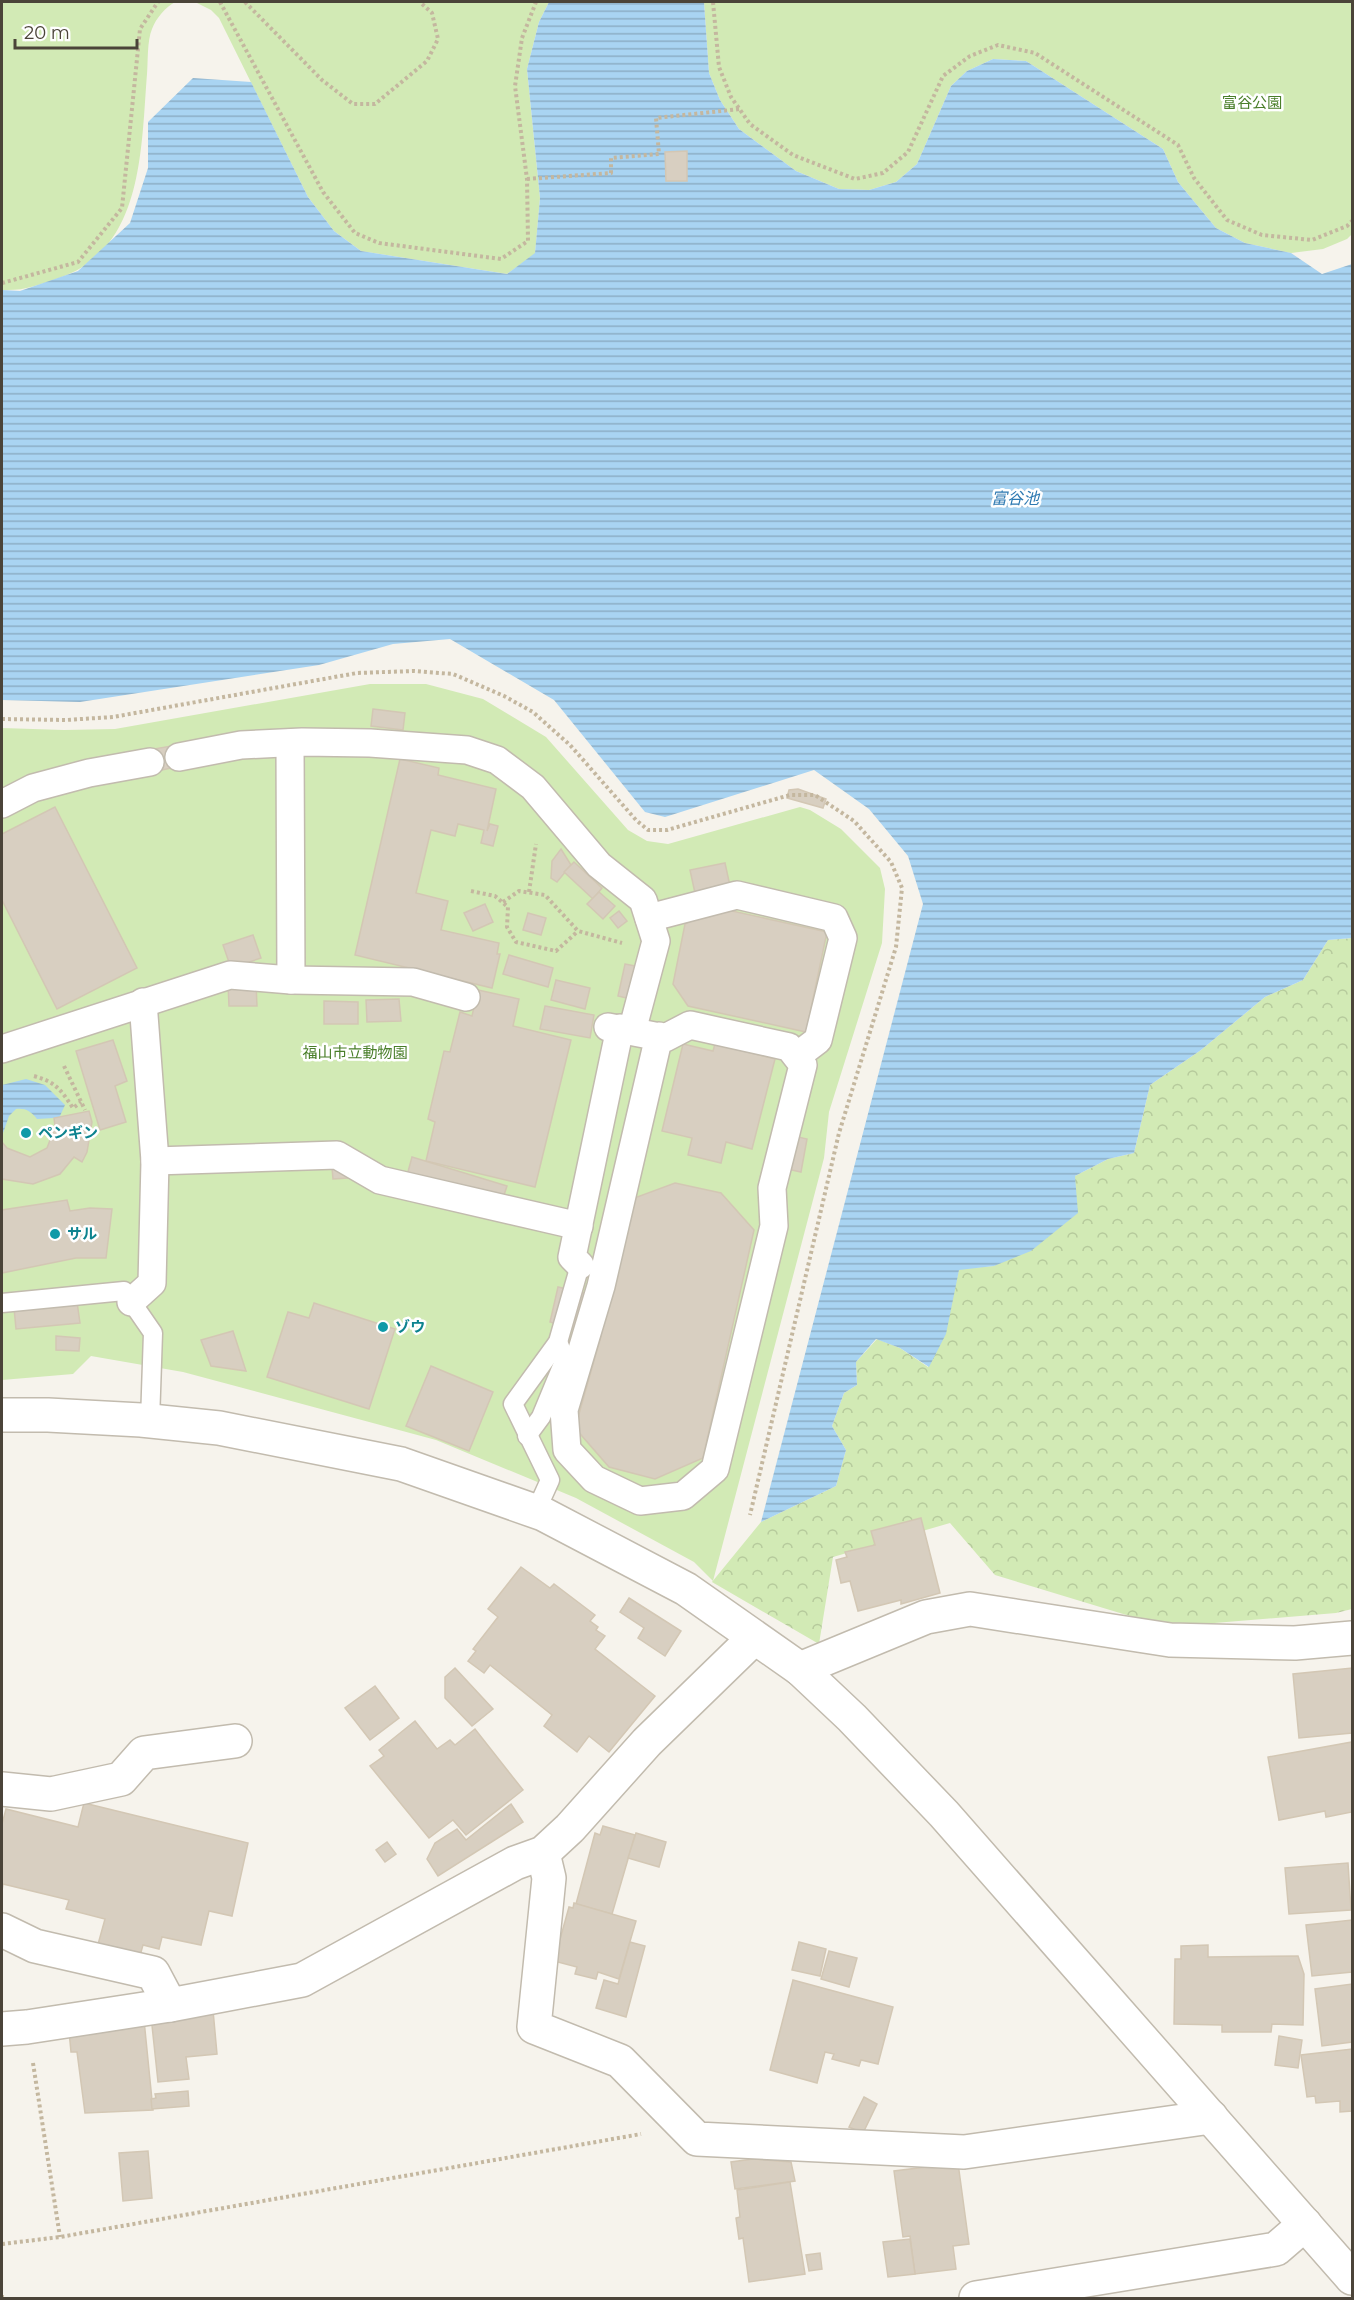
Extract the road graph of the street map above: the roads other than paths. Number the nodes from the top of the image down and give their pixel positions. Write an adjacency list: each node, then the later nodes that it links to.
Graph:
1 (290, 742): 2 (street); 5 (street); 6 (street)
2 (179, 757)
3 (150, 762): 4 (street)
4 (2, 804)
5 (649, 918): 9 (street); 12 (street)
6 (291, 980): 7 (street); 8 (street)
7 (466, 997)
8 (144, 1002): 11 (street); 13 (street)
9 (620, 1028): 10 (street); 14 (street)
10 (659, 1036): 12 (street); 12 (street)
11 (2, 1049)
12 (797, 1056)
13 (155, 1161): 14 (street); 16 (street)
14 (579, 1226): 15 (street)
15 (580, 1265): 18 (lane)
16 (131, 1302): 17 (lane); 20 (lane)
17 (2, 1303)
18 (558, 1342): 21 (lane); 21 (lane)
19 (2, 1415): 20 (street)
20 (150, 1421): 22 (street)
21 (527, 1436): 22 (lane)
22 (536, 1511): 23 (street)
23 (754, 1638): 25 (street); 28 (street)
24 (1353, 1638): 25 (street)
25 (800, 1669): 32 (street)
26 (235, 1741): 27 (street)
27 (2, 1789)
28 (543, 1852): 30 (street); 32 (street)
29 (2, 1930): 30 (street)
30 (170, 2005): 31 (street)
31 (14, 2028)
32 (1211, 2117): 33 (street)
33 (1305, 2224): 34 (street); 35 (street)
34 (1353, 2278)
35 (976, 2298)

